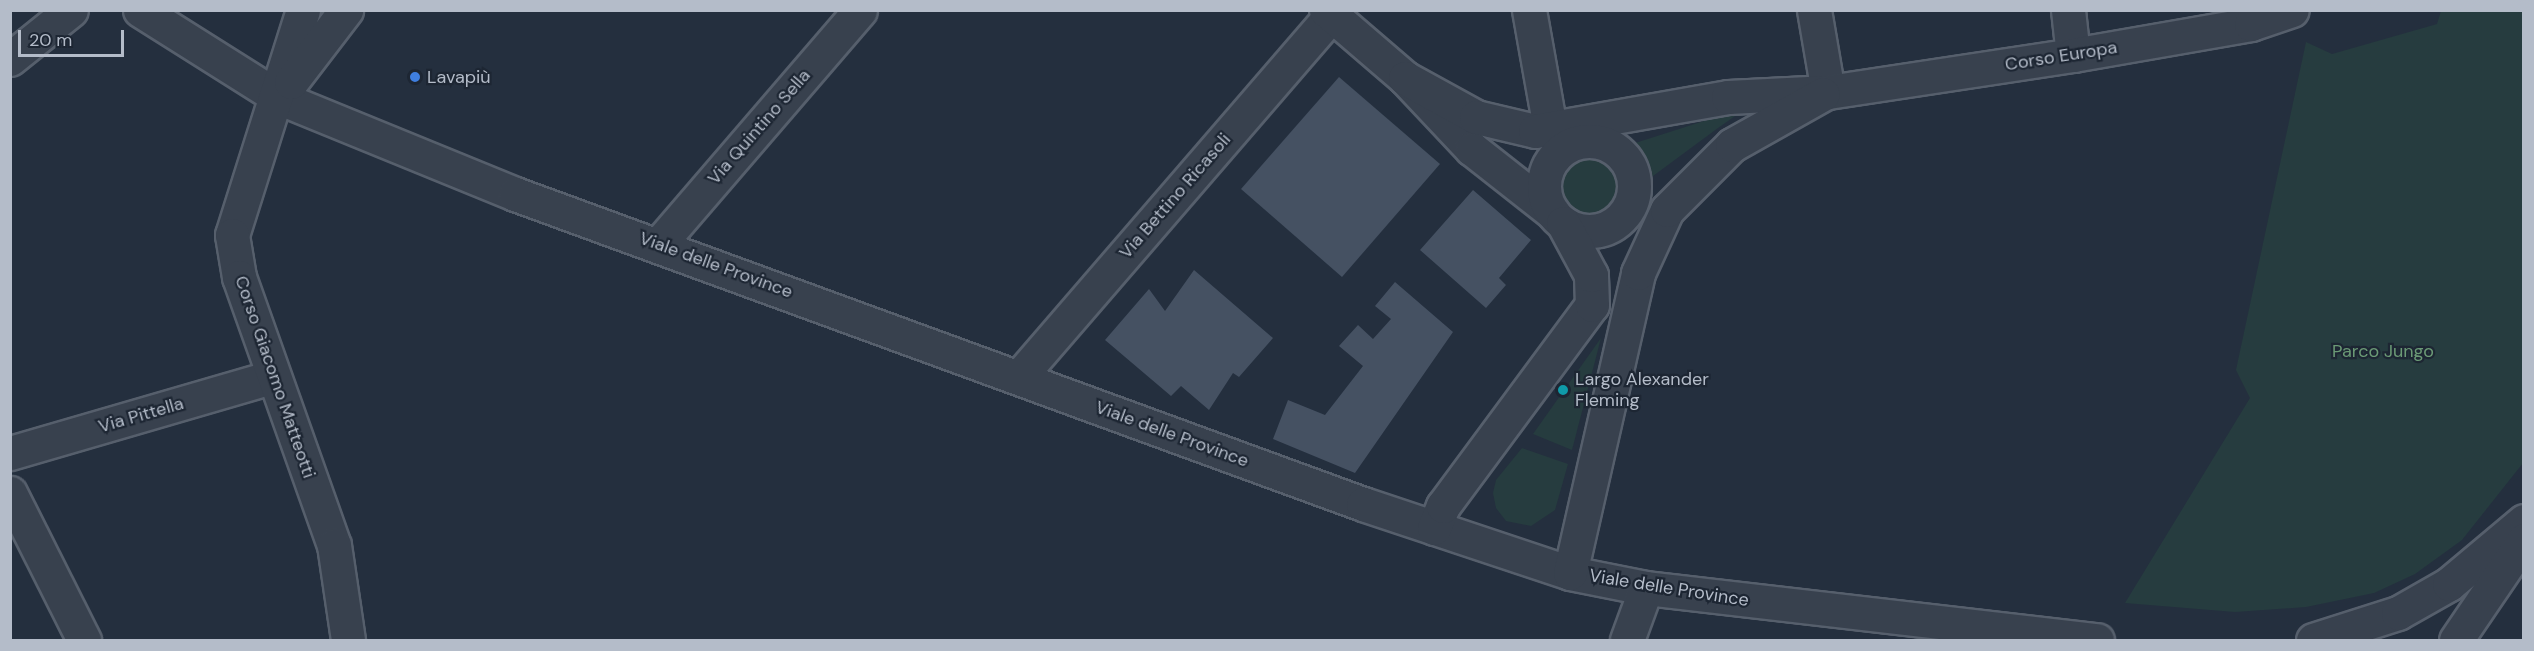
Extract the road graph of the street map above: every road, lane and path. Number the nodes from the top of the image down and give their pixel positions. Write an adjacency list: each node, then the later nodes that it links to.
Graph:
1 (71, 10): 12 (street)
2 (140, 10): 15 (street, Viale delle Province)
3 (303, 10): 15 (street, Corso Giacomo Matteotti)
4 (346, 10): 15 (street)
5 (860, 10): 21 (street, Via Quintino Sella)
6 (1529, 10): 17 (street)
7 (1814, 10): 14 (street)
8 (2068, 10): 11 (street)
9 (2292, 10): 11 (street, Corso Europa)
10 (1329, 13): 13 (street); 24 (street, Via Bettino Ricasoli)
11 (2073, 55): 14 (street, Corso Europa)
12 (10, 59)
13 (1405, 78): 17 (street); 20 (street)
14 (1828, 92): 16 (street); 22 (street)
15 (280, 98): 21 (street, Viale delle Province); 23 (street, Corso Giacomo Matteotti)
16 (1660, 109): 17 (street); 18 (street)
17 (1550, 128): 18 (street)
18 (1589, 141): 19 (street); 20 (street)
19 (1631, 202): 20 (street); 22 (street)
20 (1557, 218): 28 (street)
21 (659, 244): 24 (street, Viale delle Province)
22 (1638, 273): 30 (street)
23 (272, 377): 25 (street, Via Pittella); 34 (street, Corso Giacomo Matteotti)
24 (1019, 378): 28 (street, Viale delle Province)
25 (10, 453)
26 (10, 493): 33 (street)
27 (2523, 521): 32 (street)
28 (1434, 528): 30 (street, Viale delle Province)
29 (2523, 540): 39 (street)
30 (1570, 573): 31 (street, Viale delle Province)
31 (1646, 588): 35 (street); 36 (street, Viale delle Province)
32 (2398, 613): 37 (street); 38 (street)
33 (84, 640)
34 (348, 640)
35 (1627, 640)
36 (2097, 640)
37 (2313, 640)
38 (2373, 640)
39 (2456, 640)

